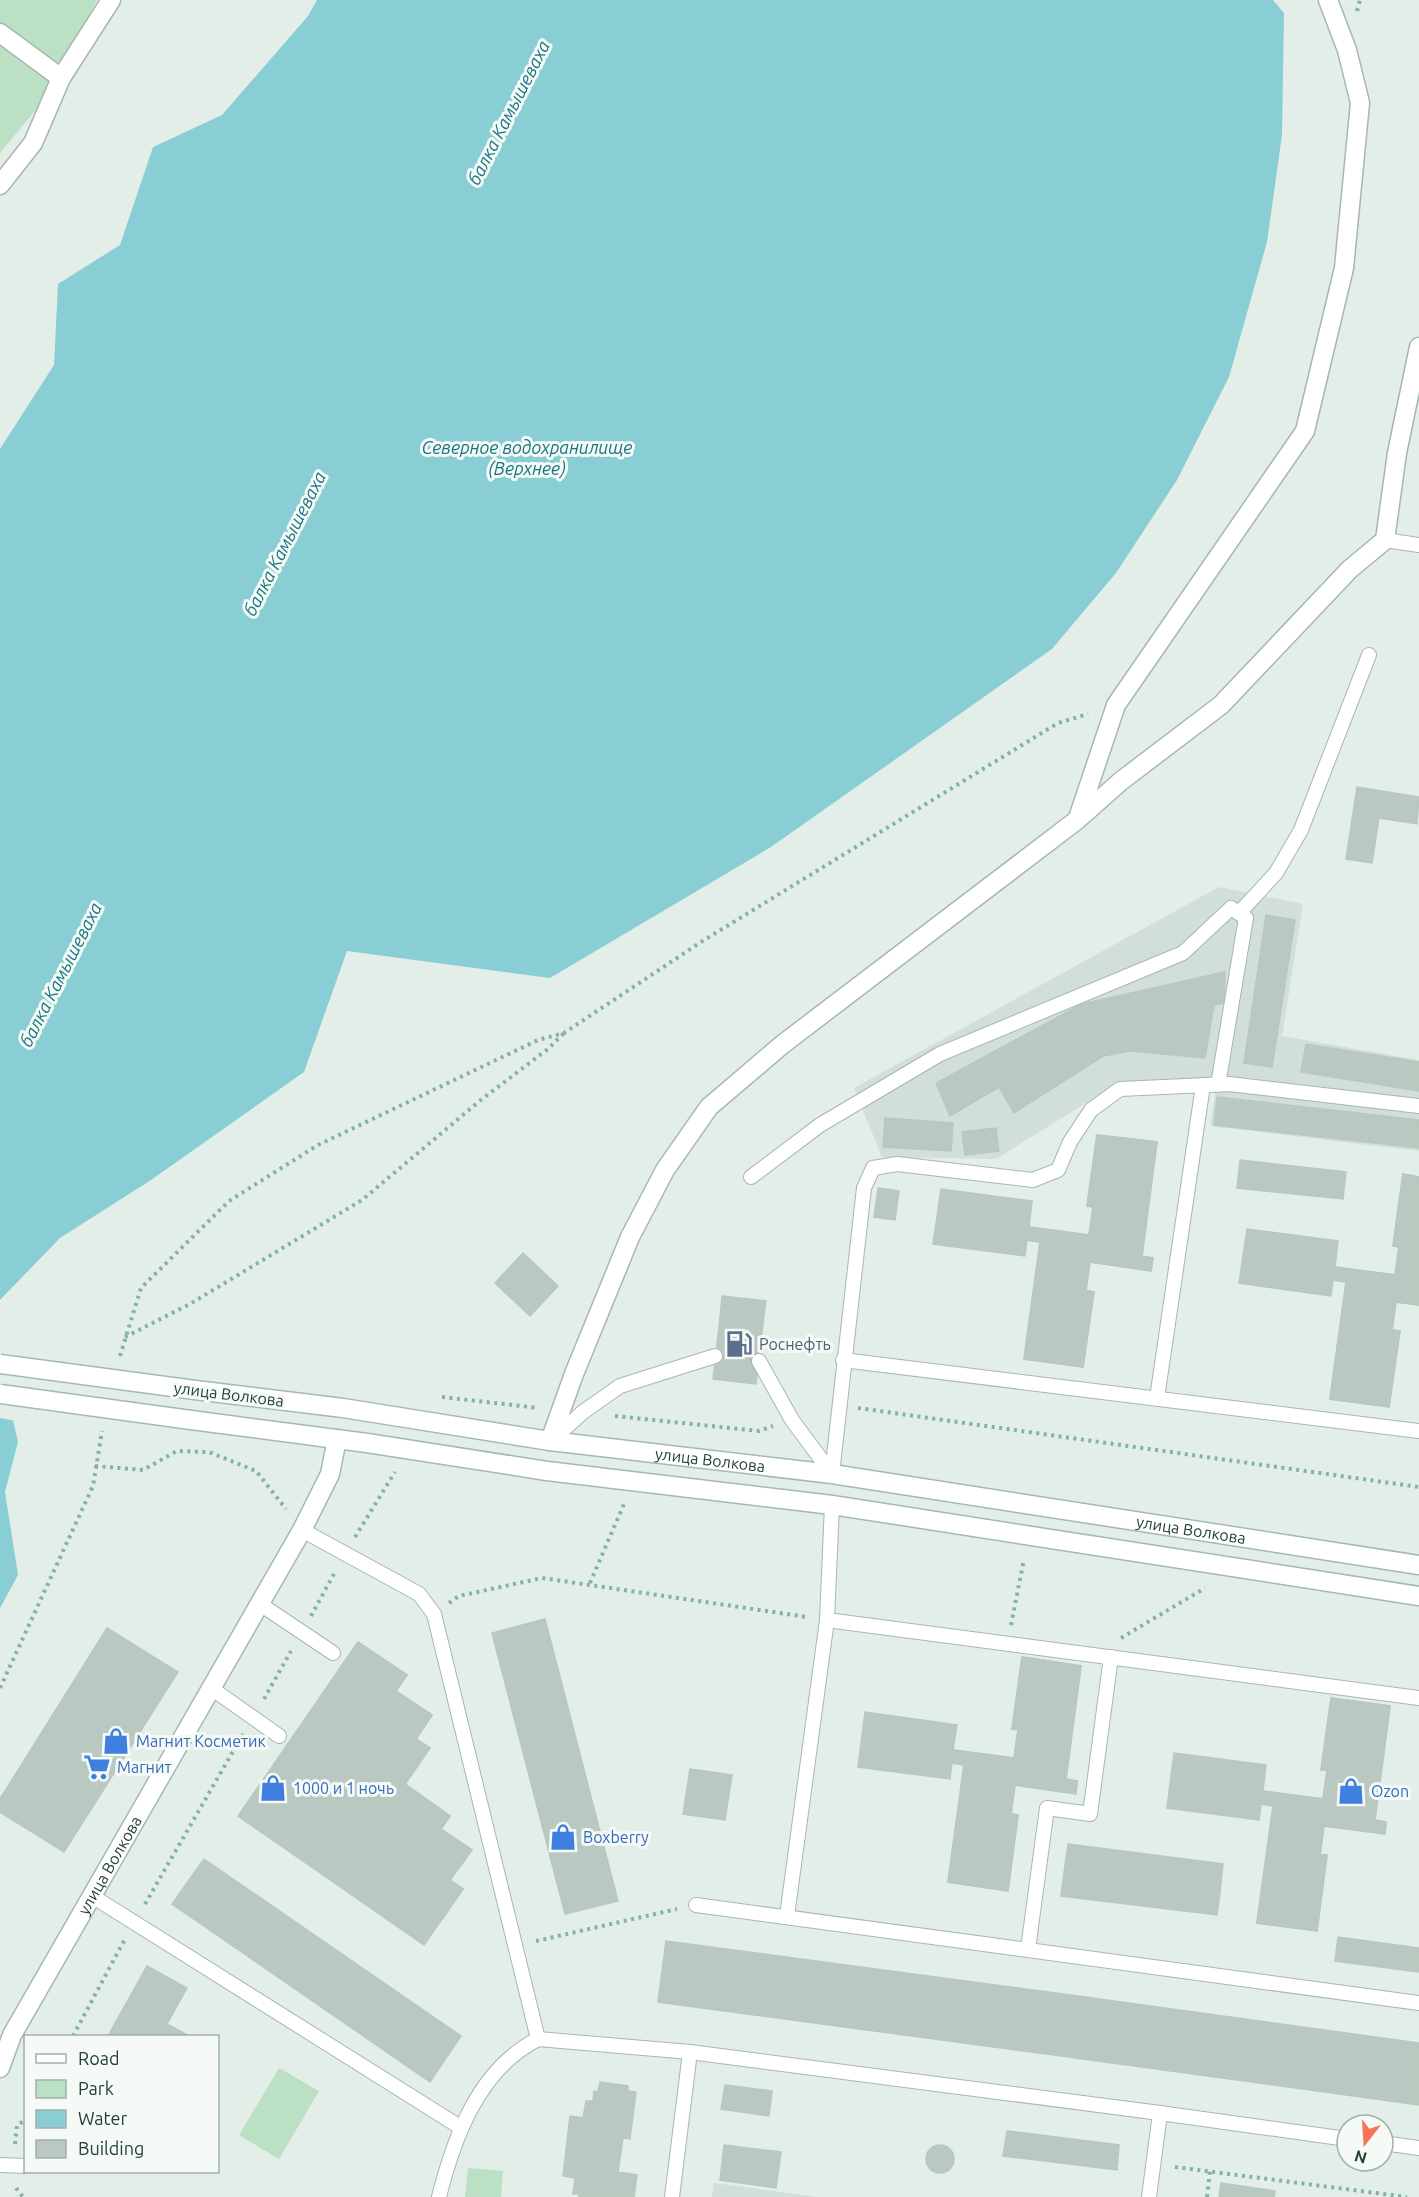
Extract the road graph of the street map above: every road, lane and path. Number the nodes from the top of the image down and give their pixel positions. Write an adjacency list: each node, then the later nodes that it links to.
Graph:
1 (111, 0): 4 (street)
2 (1328, 0): 11 (street)
3 (0, 33): 4 (street)
4 (61, 78): 5 (street)
5 (0, 185)
6 (1419, 347): 7 (street)
7 (1385, 540): 8 (lane); 11 (street)
8 (1419, 545)
9 (1369, 655): 12 (lane)
10 (1058, 723): 13 (path)
11 (1077, 820): 29 (street)
12 (1239, 913): 15 (lane); 17 (lane)
13 (564, 1033): 18 (path); 18 (path)
14 (1203, 1085): 15 (lane); 21 (lane); 25 (lane)
15 (1218, 1085): 16 (lane)
16 (1419, 1106)
17 (750, 1177)
18 (124, 1338): 20 (path)
19 (715, 1356): 29 (lane)
20 (119, 1360)
21 (843, 1360): 25 (lane); 32 (lane)
22 (759, 1361): 32 (lane)
23 (0, 1364): 29 (street, улица Волкова, bridge)
24 (0, 1394): 28 (street, улица Волкова, bridge)
25 (1157, 1398): 27 (lane)
26 (103, 1426): 30 (path)
27 (1419, 1431)
28 (336, 1439): 34 (street, улица Волкова); 35 (street, улица Волкова)
29 (550, 1441): 32 (street, улица Волкова)
30 (96, 1466): 35 (path); 50 (path)
31 (407, 1472): 37 (path)
32 (832, 1474): 38 (street, улица Волкова)
33 (613, 1500): 39 (path)
34 (832, 1505): 41 (street, улица Волкова); 44 (lane)
35 (302, 1530): 37 (lane); 42 (street, улица Волкова)
36 (1025, 1553): 46 (path)
37 (344, 1555): 43 (lane); 45 (path)
38 (1419, 1565)
39 (590, 1583): 43 (path); 44 (path)
40 (1214, 1583): 48 (path)
41 (1419, 1596)
42 (260, 1604): 45 (lane); 51 (street, улица Волкова)
43 (434, 1614): 59 (lane)
44 (826, 1620): 46 (lane); 57 (lane)
45 (302, 1632): 47 (lane); 53 (path)
46 (1008, 1644): 48 (lane)
47 (333, 1653)
48 (1092, 1655): 49 (lane)
49 (1111, 1657): 52 (lane); 60 (lane)
50 (0, 1688)
51 (211, 1688): 53 (lane); 55 (street, улица Волкова)
52 (1419, 1698)
53 (253, 1718): 54 (lane); 58 (path)
54 (279, 1736)
55 (92, 1896): 58 (lane); 65 (street, улица Волкова)
56 (696, 1905): 57 (lane); 59 (path)
57 (787, 1916): 60 (lane)
58 (134, 1922): 62 (path); 67 (lane)
59 (515, 1945): 63 (lane)
60 (1028, 1949): 61 (lane)
61 (1419, 2003)
62 (74, 2035)
63 (538, 2039): 64 (lane); 67 (lane)
64 (690, 2052): 66 (lane); 76 (lane)
65 (0, 2068)
66 (1160, 2113): 68 (lane); 71 (lane)
67 (460, 2127): 75 (lane)
68 (1335, 2137)
69 (1395, 2145): 70 (lane)
70 (1419, 2148)
71 (1153, 2164): 74 (path); 77 (lane)
72 (0, 2165): 73 (lane)
73 (24, 2166)
74 (1210, 2171): 78 (path); 79 (path)
75 (439, 2197)
76 (672, 2197)
77 (1149, 2197)
78 (1207, 2197)
79 (1407, 2197)

